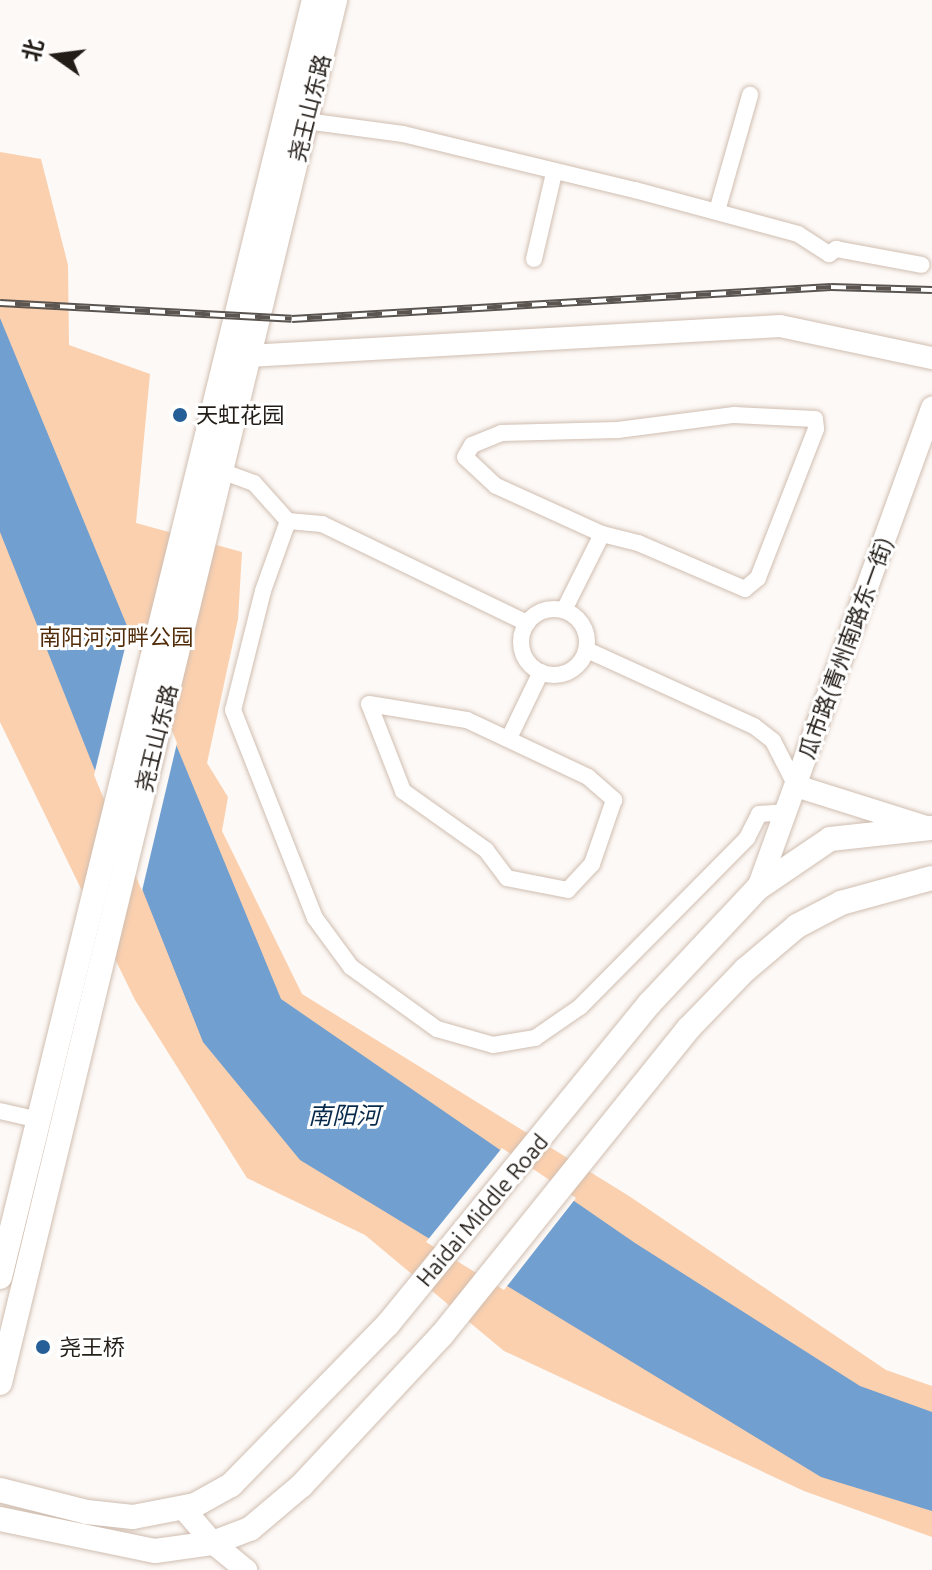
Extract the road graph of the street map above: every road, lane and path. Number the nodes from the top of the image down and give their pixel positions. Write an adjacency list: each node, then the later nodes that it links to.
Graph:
1 (314, 0): 26 (main road, 尧王山东路)
2 (335, 0): 4 (main road, 尧王山东路)
3 (750, 95): 6 (street)
4 (306, 121): 5 (street); 9 (main road, 尧王山东路)
5 (554, 173): 6 (street); 7 (street)
6 (717, 211): 8 (street)
7 (534, 259)
8 (922, 265)
9 (248, 356): 10 (street); 12 (main road, 尧王山东路)
10 (932, 358)
11 (932, 408): 20 (street, 瓜市路(青州南路东一街))
12 (221, 471): 13 (street); 26 (main road, 尧王山东路)
13 (288, 521): 16 (street); 21 (street)
14 (602, 534): 14 (street); 15 (street)
15 (564, 610): 16 (street); 17 (street)
16 (527, 623): 18 (street)
17 (587, 650): 18 (street); 20 (street)
18 (541, 672): 19 (street)
19 (510, 736): 19 (street)
20 (796, 786): 21 (street, 瓜市路(青州南路东一街)); 22 (street)
21 (785, 812): 24 (street, 瓜市路(青州南路东一街))
22 (931, 828): 24 (main road, Haidai Middle Road)
23 (932, 878): 32 (main road, Haidai Middle Road)
24 (758, 888): 30 (main road, Haidai Middle Road)
25 (0, 1111): 26 (street)
26 (49, 1111): 27 (main road, 尧王山东路); 28 (main road, 尧王山东路)
27 (0, 1277)
28 (0, 1383)
29 (0, 1490): 30 (main road, Haidai Middle Road)
30 (183, 1508): 32 (street)
31 (0, 1519): 32 (main road, Haidai Middle Road)
32 (213, 1543): 33 (street)
33 (246, 1570)

